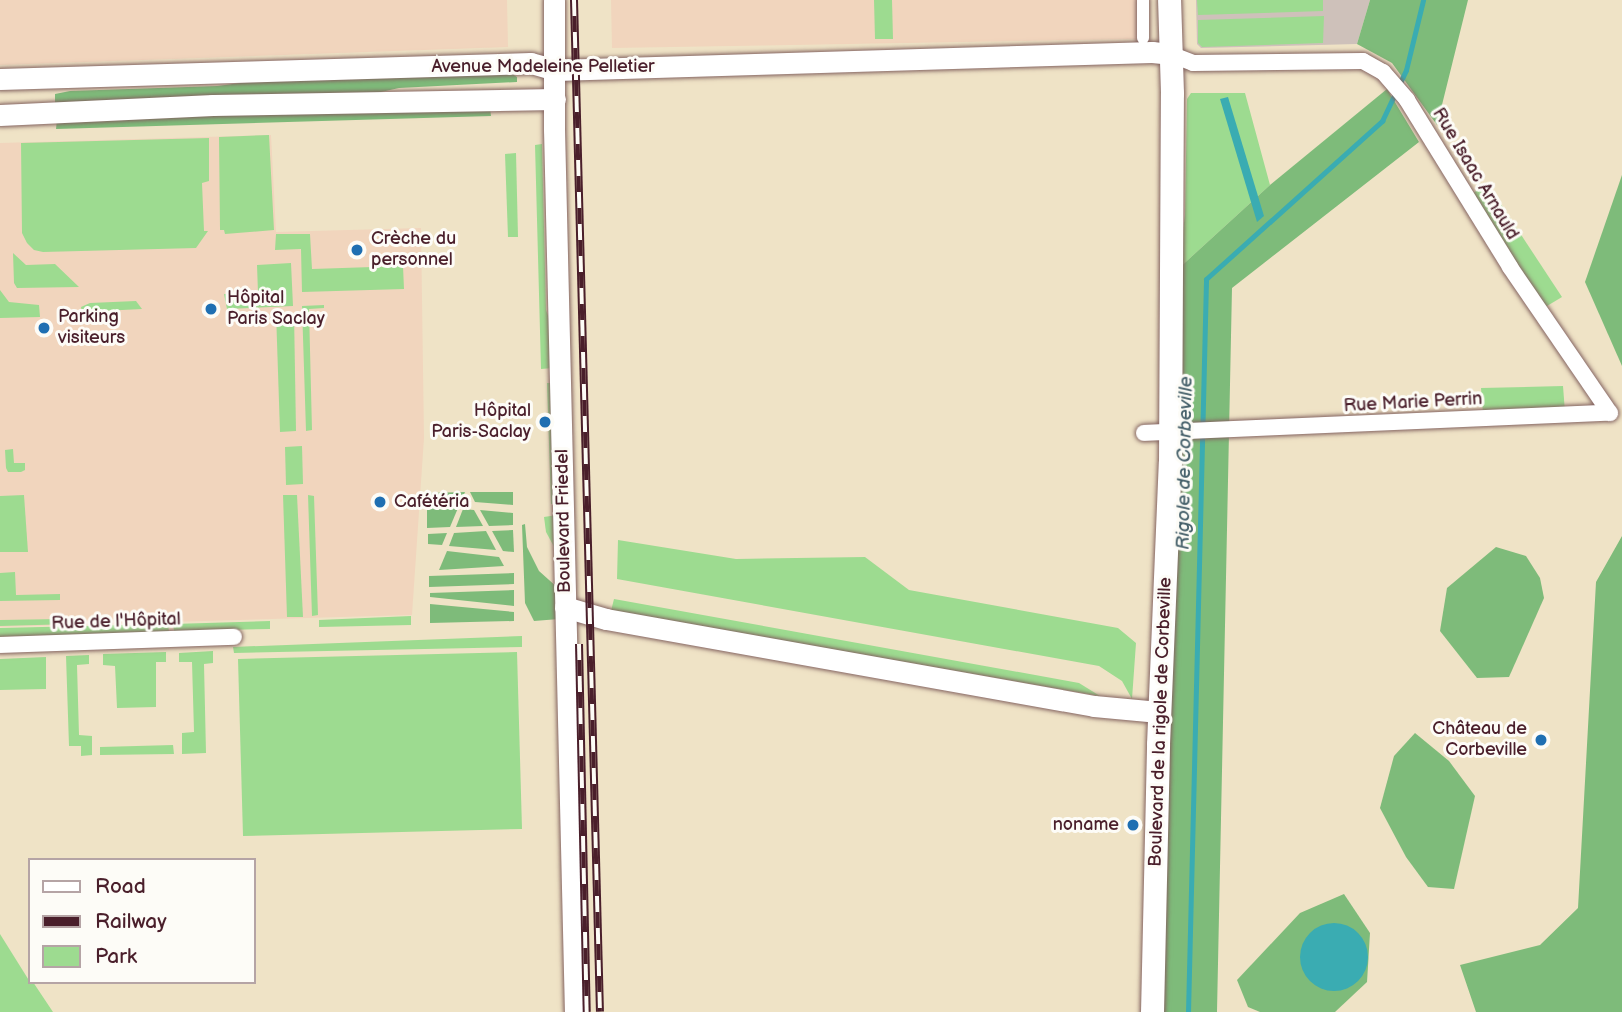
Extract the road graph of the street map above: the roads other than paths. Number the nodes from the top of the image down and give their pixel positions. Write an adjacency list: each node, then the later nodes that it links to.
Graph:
1 (554, 0): 6 (street, Boulevard Friedel)
2 (1143, 0): 4 (street)
3 (1169, 0): 5 (main road, Boulevard de la rigole de Corbeville)
4 (1143, 38)
5 (1170, 54): 6 (street, Avenue Madeleine Pelletier); 10 (street, Rue Isaac Arnauld); 11 (main road, Boulevard de la rigole de Corbeville)
6 (556, 70): 7 (street, Avenue Madeleine Pelletier); 8 (street, Boulevard Friedel)
7 (0, 79)
8 (555, 99): 9 (street, Avenue Madeleine Pelletier); 13 (street, Boulevard Friedel)
9 (0, 115)
10 (1610, 413): 11 (street, Rue Marie Perrin)
11 (1181, 432): 12 (street, Rue Marie Perrin); 16 (main road, Boulevard de la rigole de Corbeville)
12 (1144, 433)
13 (565, 607): 16 (street); 17 (street, Boulevard Friedel)
14 (234, 637): 15 (street, Rue de l'Hôpital)
15 (0, 645)
16 (1160, 712): 18 (main road, Boulevard de la rigole de Corbeville)
17 (575, 1012)
18 (1152, 1012)

